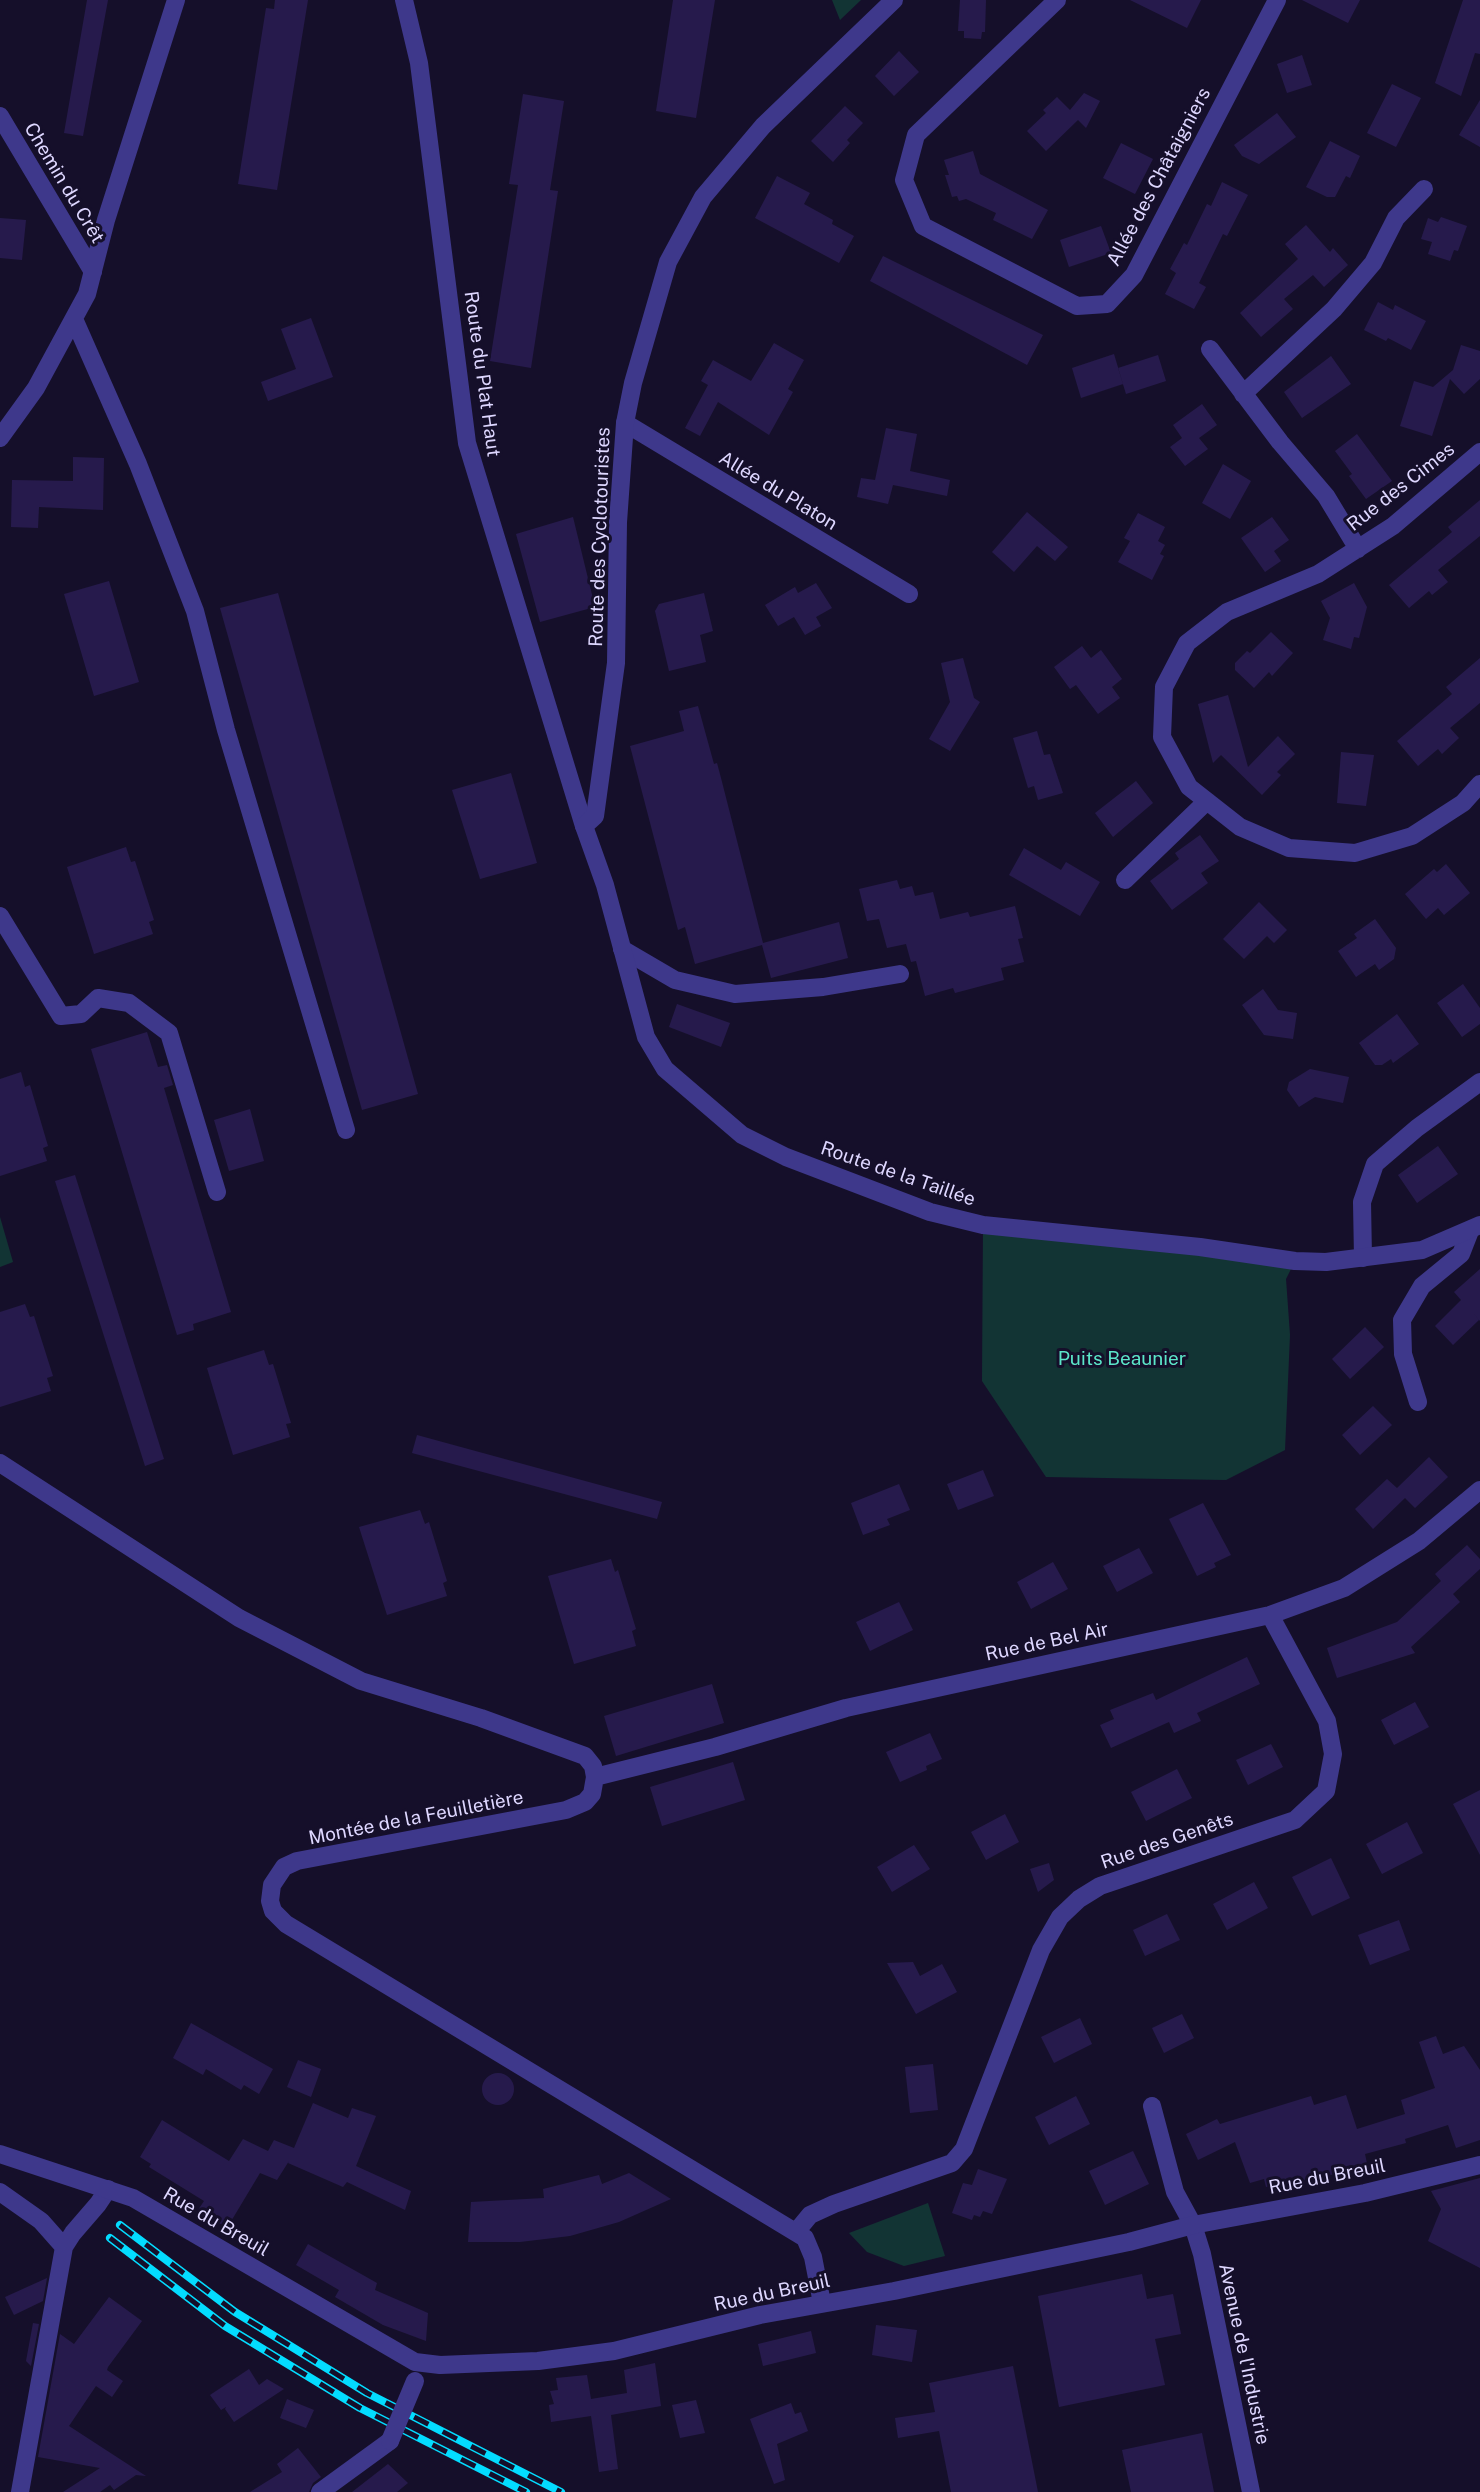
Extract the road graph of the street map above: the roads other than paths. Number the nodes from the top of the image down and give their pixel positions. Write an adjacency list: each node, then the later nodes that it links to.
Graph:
1 (176, 0): 8 (street)
2 (404, 0): 19 (street, Route du Plat Haut)
3 (894, 0): 12 (street, Route des Cyclotouristes)
4 (1057, 0): 5 (street, Allée des Châtaigniers)
5 (1277, 0)
6 (0, 116): 8 (street, Chemin du Crêt)
7 (1424, 189): 11 (street)
8 (93, 272): 9 (street)
9 (74, 319): 13 (street); 25 (street)
10 (1210, 349): 11 (street)
11 (1243, 394): 15 (street)
12 (625, 423): 16 (street, Allée du Platon); 19 (street, Route des Cyclotouristes)
13 (0, 438)
14 (1480, 452): 15 (street, Rue des Cimes)
15 (1358, 549): 18 (street, Rue des Cimes)
16 (909, 594)
17 (1480, 784): 18 (street, Rue des Cimes)
18 (1207, 801): 20 (street)
19 (584, 826): 22 (street, Route de la Taillée)
20 (1125, 880)
21 (0, 916): 26 (street)
22 (622, 949): 23 (street); 28 (street, Route de la Taillée)
23 (900, 974)
24 (1480, 1082): 28 (street)
25 (346, 1130)
26 (217, 1192)
27 (1475, 1228): 28 (street, Route de la Taillée); 29 (street)
28 (1363, 1258)
29 (1418, 1402)
30 (0, 1463): 33 (street)
31 (1480, 1490): 32 (street, Rue de Bel Air)
32 (1270, 1615): 33 (street, Rue de Bel Air); 40 (street, Rue des Genêts)
33 (595, 1777): 40 (street, Montée de la Feuilletière)
34 (1152, 2106): 39 (street, Avenue de l'Industrie)
35 (0, 2154): 37 (street, Rue du Breuil)
36 (1480, 2165): 39 (street, Rue du Breuil)
37 (108, 2189): 41 (street); 43 (street, Rue du Breuil)
38 (0, 2192): 41 (street)
39 (1193, 2225): 42 (street, Rue du Breuil); 46 (street, Avenue de l'Industrie)
40 (796, 2232): 42 (street, Montée de la Feuilletière)
41 (64, 2247): 44 (street)
42 (821, 2303): 43 (street, Rue du Breuil)
43 (415, 2362): 45 (street, bridge)
44 (20, 2492)
45 (320, 2492)
46 (1251, 2492)

